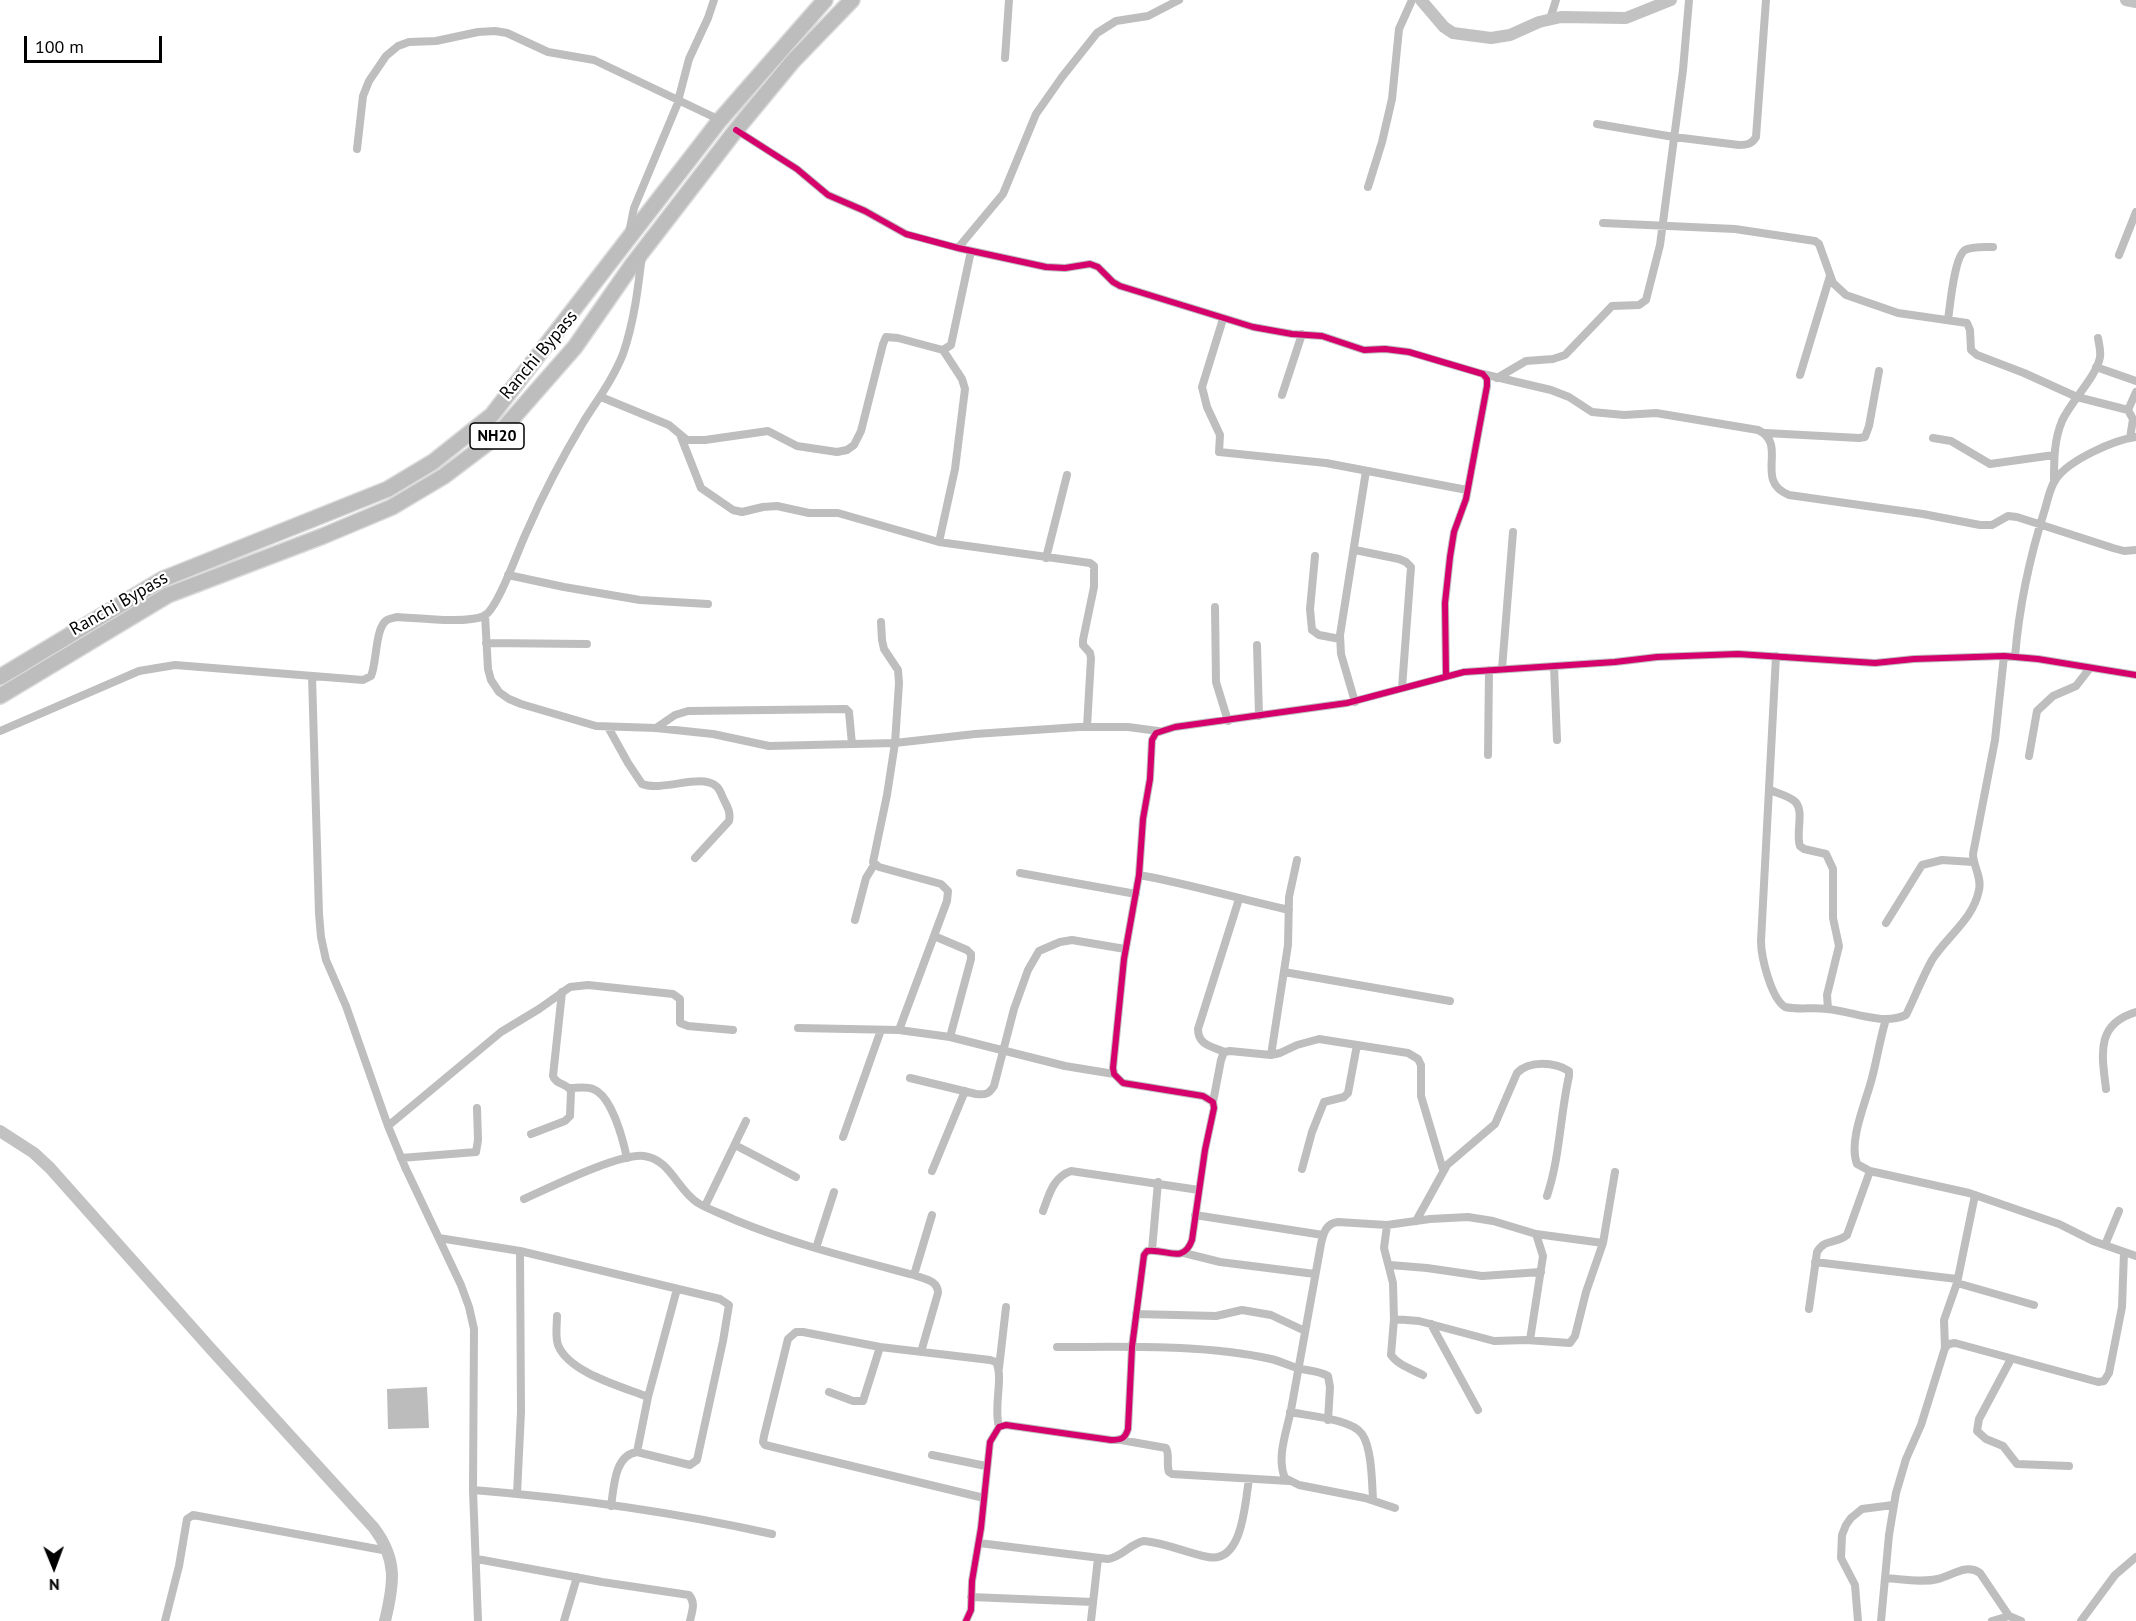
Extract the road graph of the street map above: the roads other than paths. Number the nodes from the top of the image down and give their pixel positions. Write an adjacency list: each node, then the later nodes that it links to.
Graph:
1 (714, 0): 16 (street)
2 (825, 0): 17 (highway, Ranchi Bypass / NH20)
3 (852, 0): 19 (highway, Ranchi Bypass / NH20)
4 (1009, 0): 15 (street)
5 (1179, 0): 28 (street)
6 (1412, 0): 22 (street)
7 (1420, 0): 14 (street)
8 (1556, 0): 14 (street)
9 (1671, 0): 14 (street)
10 (1689, 0): 20 (street)
11 (1766, 0): 20 (street)
12 (2126, 0): 13 (street)
13 (2136, 2)
14 (1550, 19)
15 (1005, 58)
16 (678, 100): 17 (street); 21 (street); 26 (street)
17 (720, 120): 26 (highway, Ranchi Bypass / NH20)
18 (1597, 124): 20 (street)
19 (735, 130): 28 (street); 30 (highway, Ranchi Bypass / NH20)
20 (1674, 137): 25 (street)
21 (357, 149)
22 (1368, 187)
23 (2136, 212): 31 (street)
24 (1603, 223): 25 (street)
25 (1663, 226): 32 (street); 42 (street)
26 (628, 238): 84 (highway, Ranchi Bypass / NH20)
27 (1993, 246): 34 (street)
28 (958, 248): 29 (street)
29 (970, 250): 33 (street); 37 (street)
30 (643, 252): 46 (street); 86 (highway, Ranchi Bypass / NH20)
31 (2119, 255)
32 (1830, 276): 34 (street); 41 (street)
33 (1223, 319): 35 (street); 54 (street)
34 (1948, 320): 47 (street)
35 (1302, 334): 40 (street); 45 (street)
36 (2098, 338): 38 (street)
37 (943, 350): 50 (street); 60 (street)
38 (2096, 367): 43 (street); 47 (street)
39 (1879, 371): 49 (street)
40 (1483, 374): 42 (street); 57 (street)
41 (1800, 375)
42 (1497, 378): 49 (street)
43 (2136, 381)
44 (2136, 392): 48 (street)
45 (1282, 395)
46 (601, 397): 50 (street); 65 (street)
47 (2077, 397): 48 (street); 53 (street)
48 (2128, 410): 52 (street)
49 (1766, 433): 58 (street)
50 (681, 437): 60 (street)
51 (1933, 438): 53 (street)
52 (2133, 438): 56 (street)
53 (2054, 456): 56 (street)
54 (1366, 471): 57 (street); 62 (street)
55 (1067, 475): 64 (street)
56 (2054, 481): 58 (street)
57 (1467, 490): 83 (street)
58 (2040, 523): 61 (street); 76 (street)
59 (1513, 532): 79 (street)
60 (939, 542): 64 (street)
61 (2135, 548)
62 (1354, 550): 70 (street); 85 (street)
63 (1316, 556): 70 (street)
64 (1046, 558): 91 (street)
65 (508, 575): 66 (street); 68 (street)
66 (708, 604)
67 (1215, 607): 89 (street)
68 (485, 615): 71 (street); 82 (street)
69 (881, 622): 96 (street)
70 (1340, 639): 87 (street)
71 (486, 643): 72 (street); 90 (street)
72 (587, 644)
73 (1257, 645): 88 (street)
74 (1776, 656): 75 (street); 77 (street); 100 (street)
75 (2004, 656): 76 (street); 103 (street)
76 (2014, 657): 78 (street)
77 (1554, 666): 79 (street); 95 (street)
78 (2090, 668): 81 (street); 99 (street)
79 (1502, 669): 80 (street)
80 (1489, 670): 83 (street); 98 (street)
81 (2136, 675)
82 (312, 676): 93 (street); 137 (street)
83 (1446, 676): 85 (street)
84 (0, 677)
85 (1402, 688): 87 (street)
86 (0, 696)
87 (1355, 702): 88 (street)
88 (1259, 716): 89 (street)
89 (1228, 721): 94 (street)
90 (608, 727): 92 (street); 101 (street)
91 (1087, 727): 94 (street); 96 (street)
92 (656, 728): 97 (street); 97 (street)
93 (0, 731)
94 (1158, 731): 106 (street)
95 (1557, 740)
96 (894, 743): 97 (street); 104 (street)
97 (852, 744)
98 (1488, 755)
99 (2029, 756)
100 (1770, 790): 117 (street); 117 (street)
101 (695, 858)
102 (1297, 860): 109 (street)
103 (1973, 862): 111 (street); 119 (street)
104 (874, 865): 110 (street); 112 (street)
105 (1020, 873): 107 (street)
106 (1139, 875): 107 (street); 108 (street)
107 (1136, 894): 113 (street)
108 (1239, 899): 109 (street); 127 (street)
109 (1289, 910): 114 (street)
110 (855, 920)
111 (1886, 923)
112 (934, 936): 123 (street); 124 (street)
113 (1125, 949): 126 (street); 129 (street)
114 (1284, 972): 116 (street); 128 (street)
115 (562, 992): 121 (street); 131 (street); 137 (street)
116 (1450, 1000)
117 (1828, 1009): 119 (street)
118 (2136, 1012): 132 (street)
119 (1886, 1019): 147 (street)
120 (798, 1028): 122 (street)
121 (733, 1030)
122 (881, 1030): 123 (street); 140 (street)
123 (899, 1030): 124 (street)
124 (950, 1037): 126 (street)
125 (1357, 1045): 128 (street); 144 (street); 145 (street)
126 (1003, 1049): 129 (street); 133 (street)
127 (1224, 1052): 128 (street); 134 (street)
128 (1271, 1055)
129 (1114, 1074): 134 (street)
130 (910, 1078): 133 (street)
131 (570, 1088): 139 (street); 143 (street)
132 (2106, 1089)
133 (964, 1092): 146 (street)
134 (1213, 1102): 151 (street)
135 (477, 1108): 142 (street)
136 (746, 1121): 141 (street)
137 (388, 1126): 142 (street)
138 (0, 1131): 221 (street)
139 (531, 1134)
140 (843, 1137)
141 (735, 1145): 149 (street); 156 (street)
142 (401, 1158): 165 (street)
143 (627, 1158): 155 (street); 156 (street)
144 (1302, 1169)
145 (1443, 1170): 154 (street); 161 (street)
146 (932, 1171)
147 (1870, 1171): 153 (street); 174 (street)
148 (1615, 1172): 166 (street)
149 (796, 1177)
150 (1158, 1182): 151 (street); 157 (street); 169 (street)
151 (1198, 1190): 160 (street)
152 (834, 1192): 168 (street)
153 (1975, 1195): 167 (street); 179 (street)
154 (1547, 1196)
155 (524, 1199)
156 (705, 1206): 168 (street)
157 (1043, 1211)
158 (2119, 1211): 167 (street)
159 (932, 1215): 178 (street)
160 (1195, 1215): 164 (street); 172 (street)
161 (1416, 1221): 162 (street); 163 (street)
162 (1387, 1225): 164 (street); 175 (street)
163 (1536, 1234): 166 (street); 176 (street)
164 (1323, 1235): 177 (street)
165 (439, 1238): 170 (street); 212 (street)
166 (1603, 1243): 189 (street)
167 (2105, 1245): 171 (street)
168 (816, 1248): 178 (street)
169 (1152, 1250): 172 (street); 184 (street)
170 (520, 1251): 180 (street); 213 (street)
171 (2124, 1252): 173 (street); 195 (street)
172 (1184, 1253): 177 (street)
173 (2136, 1256)
174 (1815, 1262): 179 (street); 183 (street)
175 (1390, 1265): 176 (street); 186 (street)
176 (1541, 1272): 189 (street)
177 (1315, 1274): 188 (street)
178 (914, 1275): 194 (street)
179 (1957, 1281): 181 (street); 193 (street)
180 (677, 1289): 200 (street); 206 (street)
181 (2034, 1305)
182 (1006, 1307): 196 (street)
183 (1809, 1309)
184 (1136, 1314): 188 (street); 192 (street)
185 (557, 1316): 200 (street)
186 (1394, 1318): 187 (street); 198 (street)
187 (1431, 1324): 189 (street); 201 (street)
188 (1305, 1331): 197 (street)
189 (1530, 1340)
190 (879, 1347): 194 (street); 199 (street); 214 (street)
191 (1057, 1347): 192 (street)
192 (1132, 1347): 197 (street); 205 (street)
193 (1944, 1348): 195 (street); 216 (street)
194 (921, 1352): 196 (street)
195 (2012, 1359): 209 (street)
196 (999, 1368): 204 (street)
197 (1298, 1368): 202 (street); 203 (street)
198 (1423, 1375)
199 (829, 1392)
200 (648, 1397): 206 (street)
201 (1478, 1410)
202 (1290, 1412): 203 (street); 211 (street)
203 (1328, 1419): 215 (street)
204 (999, 1427): 205 (street); 208 (street)
205 (1121, 1440): 210 (street)
206 (637, 1452): 217 (street)
207 (932, 1455): 208 (street)
208 (987, 1466): 214 (street)
209 (2069, 1466)
210 (1249, 1479): 211 (street); 224 (street)
211 (1289, 1481): 215 (street)
212 (474, 1490): 213 (street); 223 (street)
213 (517, 1494): 217 (street)
214 (984, 1497): 220 (street)
215 (1373, 1500): 218 (street)
216 (1893, 1505): 226 (street); 237 (street)
217 (611, 1506): 219 (street)
218 (1395, 1508)
219 (771, 1534)
220 (979, 1543): 224 (street); 227 (street)
221 (389, 1551): 230 (street); 231 (street)
222 (2136, 1557): 241 (street)
223 (477, 1558): 225 (street); 232 (street)
224 (1098, 1558): 228 (street)
225 (577, 1577): 233 (street); 234 (street)
226 (1885, 1578): 229 (street); 238 (street)
227 (972, 1597): 228 (street); 235 (street)
228 (1093, 1602): 236 (street)
229 (2009, 1616): 239 (street); 240 (street)
230 (165, 1621)
231 (385, 1621)
232 (478, 1621)
233 (564, 1621)
234 (690, 1621)
235 (966, 1621)
236 (1091, 1621)
237 (1858, 1621)
238 (1881, 1621)
239 (1992, 1621)
240 (2021, 1621)
241 (2081, 1621)

